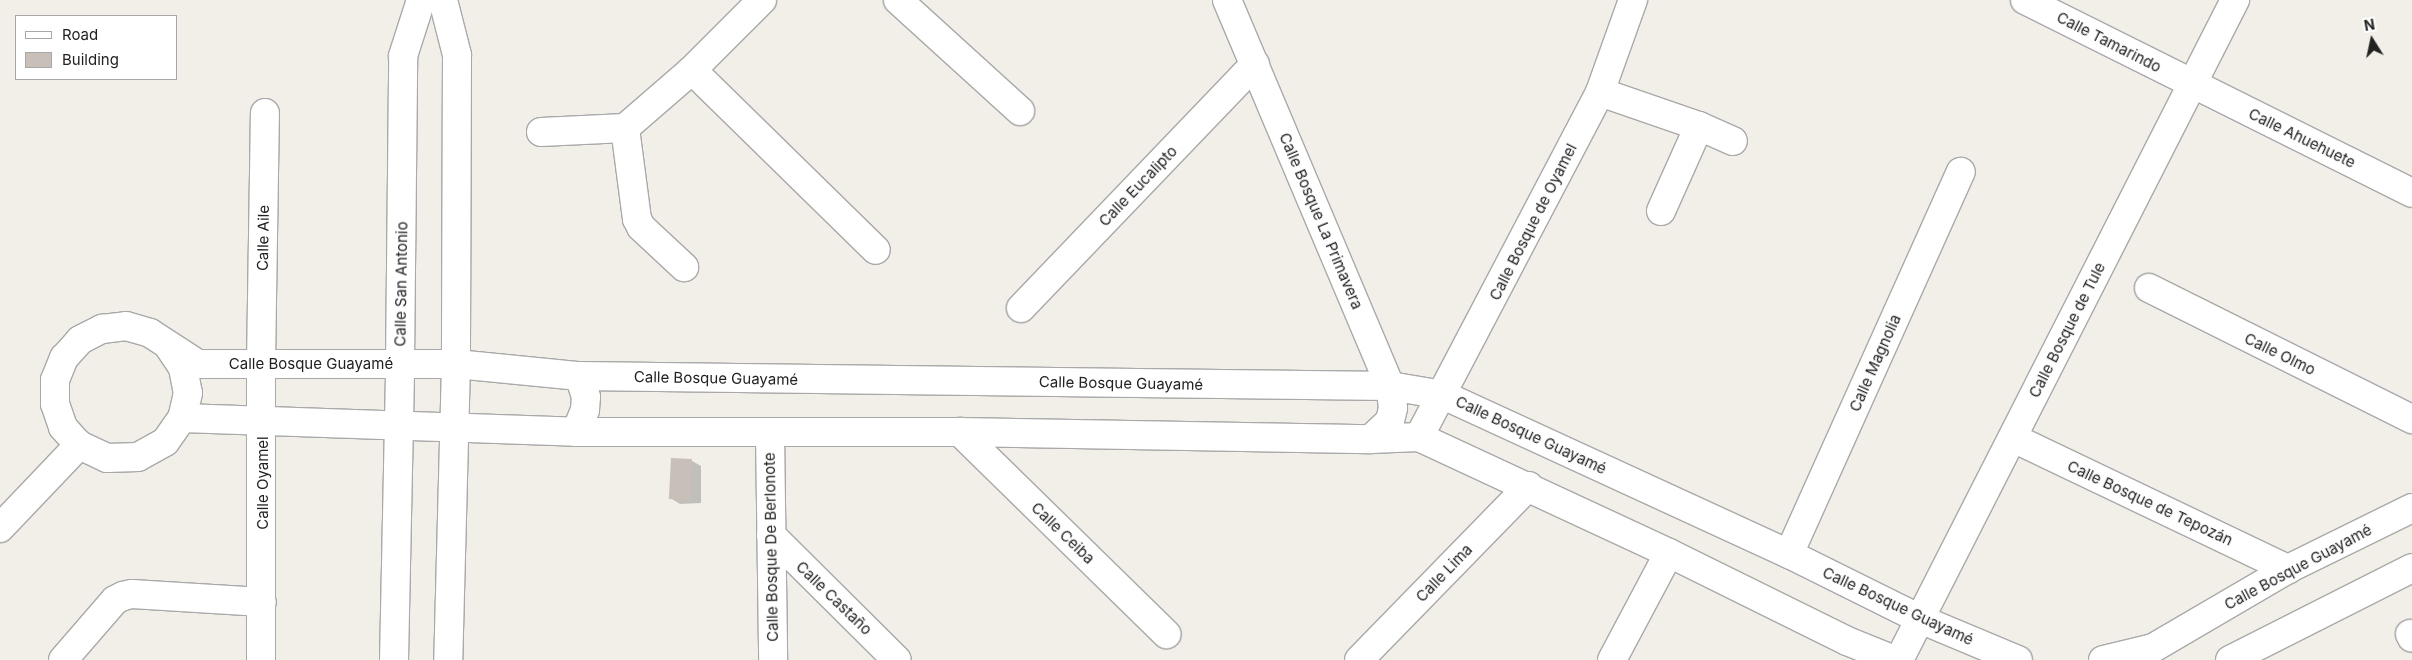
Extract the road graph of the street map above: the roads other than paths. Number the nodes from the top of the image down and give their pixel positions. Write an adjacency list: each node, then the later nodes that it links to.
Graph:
1 (421, 0): 28 (street, Calle San Antonio)
2 (443, 0): 29 (street)
3 (762, 0): 10 (street)
4 (898, 0): 13 (street)
5 (1227, 0): 9 (street, Calle Bosque La Primavera)
6 (1633, 0): 12 (street, Calle Bosque de Oyamel)
7 (2025, 0): 11 (street, Calle Tamarindo)
8 (2235, 0): 11 (street, Calle Bosque de Tule)
9 (1255, 64): 25 (street, Calle Eucalipto); 31 (street, Calle Bosque La Primavera)
10 (692, 70): 16 (street); 22 (street)
11 (2192, 84): 20 (street, Calle Ahuehuete); 42 (street, Calle Bosque de Tule)
12 (1600, 92): 15 (street); 32 (street, Calle Bosque de Oyamel)
13 (1020, 111)
14 (265, 113): 27 (street, Calle Aile)
15 (1699, 126): 18 (street); 21 (street)
16 (626, 128): 17 (street); 23 (street)
17 (541, 132)
18 (1733, 141)
19 (1961, 172): 50 (street, Calle Magnolia)
20 (2412, 193)
21 (1661, 211)
22 (876, 250)
23 (684, 266)
24 (2149, 288): 35 (street, Calle Olmo)
25 (1021, 308)
26 (169, 347): 27 (street, Calle Bosque Guayamé); 33 (street); 44 (street)
27 (261, 364): 28 (street, Calle Bosque Guayamé); 34 (street, Calle Oyamel)
28 (400, 364): 29 (street, Calle Bosque Guayamé); 36 (street, Calle San Antonio)
29 (456, 364): 30 (street, Calle Bosque Guayamé); 37 (street)
30 (579, 376): 31 (street, Calle Bosque Guayamé); 38 (street)
31 (1390, 386): 32 (street, Calle Bosque Guayamé); 43 (street, Calle Bosque La Primavera)
32 (1443, 394): 41 (street, Calle Bosque de Oyamel); 50 (street, Calle Bosque Guayamé)
33 (182, 418): 34 (street); 44 (street)
34 (263, 419): 36 (street); 53 (street, Calle Oyamel)
35 (2412, 419)
36 (399, 426): 37 (street); 59 (street, Calle San Antonio)
37 (453, 428): 38 (street); 60 (street)
38 (576, 432): 40 (street)
39 (960, 432): 40 (street); 43 (street); 55 (street, Calle Ceiba)
40 (770, 433): 48 (street, Calle Bosque De Berlonote)
41 (1419, 438): 43 (street); 45 (street)
42 (2013, 438): 52 (street, Calle Bosque de Tepozán); 54 (street, Calle Bosque de Tule)
43 (1372, 439)
44 (80, 445): 47 (street)
45 (1529, 486): 49 (street); 63 (street, Calle Lima)
46 (2412, 508): 52 (street, Calle Bosque Guayamé)
47 (0, 528)
48 (771, 536): 61 (street, Calle Bosque De Berlonote); 62 (street, Calle Castaño)
49 (1669, 553): 56 (street); 64 (street)
50 (1789, 554): 54 (street, Calle Bosque Guayamé)
51 (2412, 568): 69 (street)
52 (2288, 569): 68 (street, Calle Bosque Guayamé)
53 (262, 602): 57 (street); 58 (street, Calle Oyamel)
54 (1920, 619): 66 (street, Calle Bosque de Tule); 67 (street, Calle Bosque Guayamé)
55 (1166, 634)
56 (1843, 651): 65 (street)
57 (63, 660)
58 (261, 660)
59 (394, 660)
60 (448, 660)
61 (773, 660)
62 (897, 660)
63 (1359, 660)
64 (1612, 660)
65 (1894, 660)
66 (1899, 660)
67 (2018, 660)
68 (2103, 660)
69 (2230, 660)

